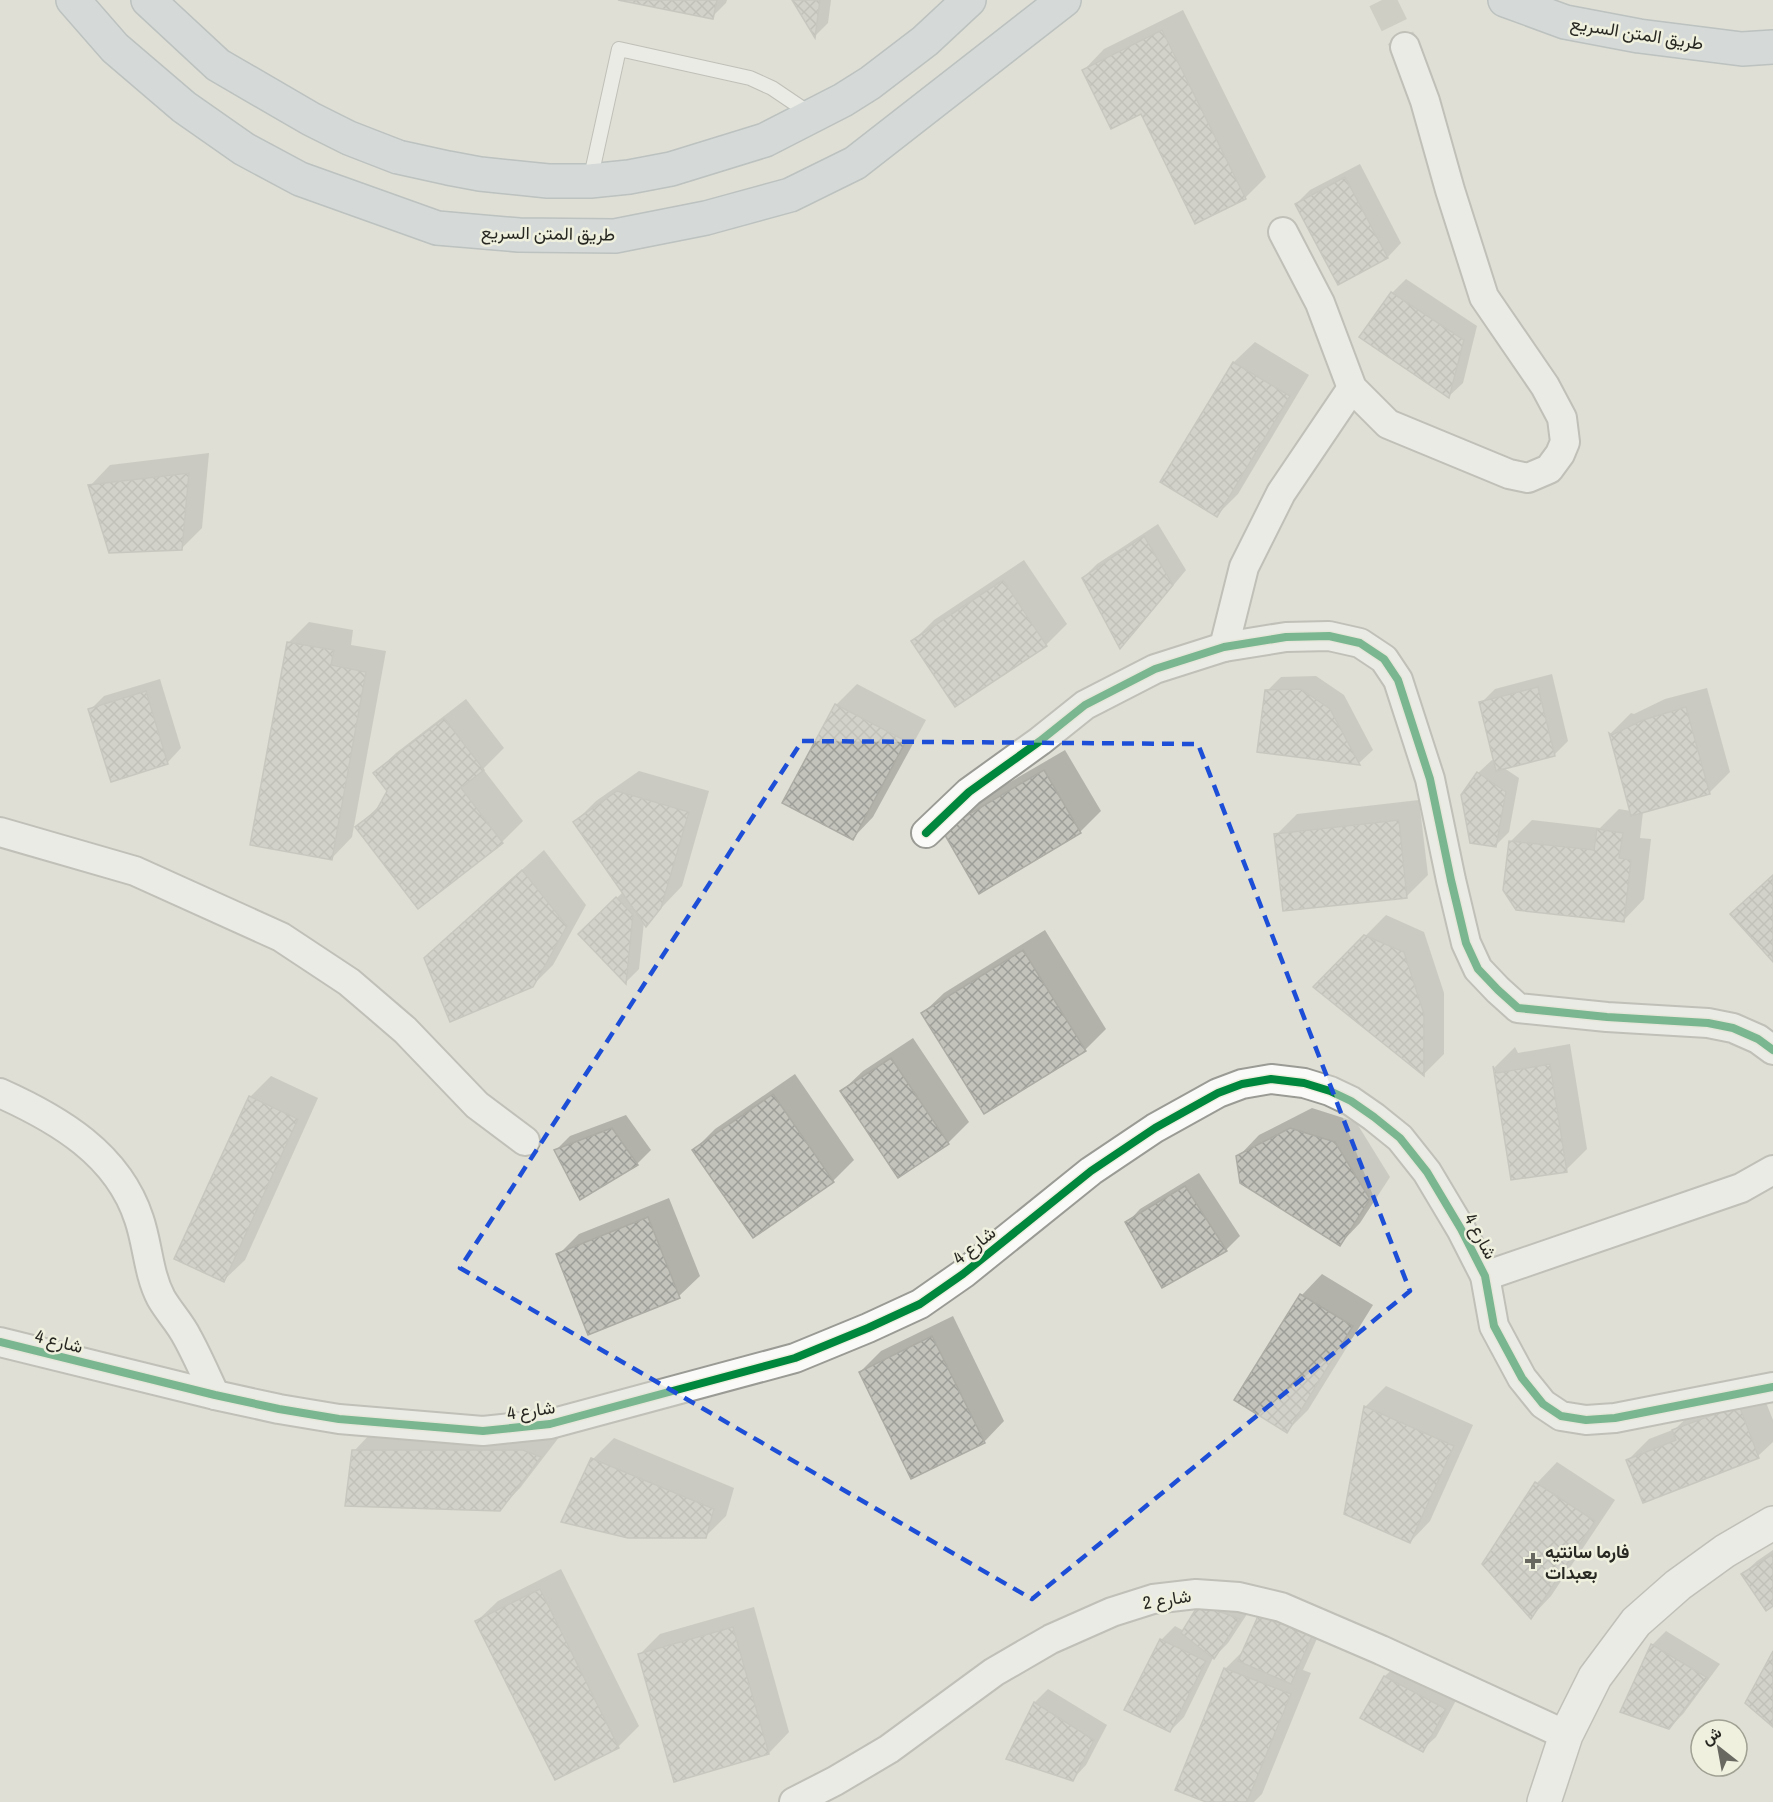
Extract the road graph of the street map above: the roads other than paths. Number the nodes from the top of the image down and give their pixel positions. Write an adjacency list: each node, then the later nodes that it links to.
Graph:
1 (73, 0): 3 (highway, طريق المتن السريع)
2 (148, 0): 9 (highway)
3 (1064, 0)
4 (1505, 0): 7 (highway, طريق المتن السريع)
5 (964, 2): 8 (highway)
6 (1405, 47): 11 (street)
7 (1773, 47)
8 (813, 116): 9 (highway); 9 (lane)
9 (590, 181)
10 (1283, 232): 11 (street)
11 (1352, 388): 12 (street)
12 (1224, 647): 14 (street); 15 (street)
13 (0, 832): 17 (street)
14 (926, 833)
15 (1773, 1050)
16 (0, 1093): 22 (street)
17 (525, 1141)
18 (1773, 1170): 19 (street)
19 (1485, 1276): 21 (street, شارع 4); 22 (street, شارع 4)
20 (0, 1342): 22 (street, شارع 4)
21 (1773, 1387)
22 (215, 1395)
23 (1773, 1522): 24 (main road)
24 (1566, 1735): 25 (street, شارع 2); 26 (main road)
25 (794, 1802)
26 (1544, 1802)

